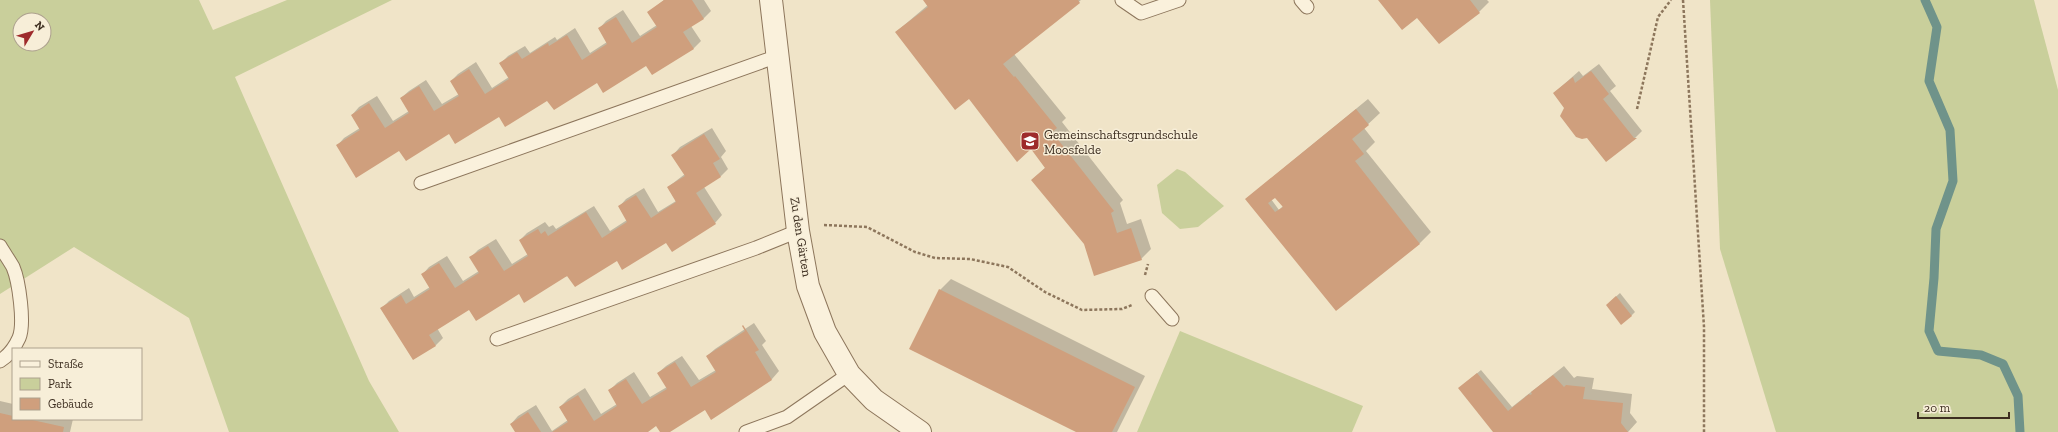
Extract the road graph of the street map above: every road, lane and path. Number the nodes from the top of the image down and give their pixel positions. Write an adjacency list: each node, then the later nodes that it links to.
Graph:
1 (771, 0): 6 (street, Zu den Gärten)
2 (1122, 0): 3 (lane)
3 (1179, 0)
4 (1671, 0): 7 (path)
5 (1683, 0): 21 (path)
6 (778, 56): 8 (lane); 9 (street, Zu den Gärten)
7 (1636, 109)
8 (421, 183)
9 (798, 231): 12 (path); 14 (lane); 18 (street, Zu den Gärten)
10 (0, 246): 15 (lane)
11 (1148, 264): 12 (path)
12 (1152, 296): 13 (lane)
13 (1172, 319)
14 (497, 340)
15 (12, 348)
16 (12, 348): 17 (lane)
17 (0, 361)
18 (849, 374): 19 (lane); 20 (street, Zu den Gärten)
19 (746, 432)
20 (920, 432)
21 (1704, 432)

